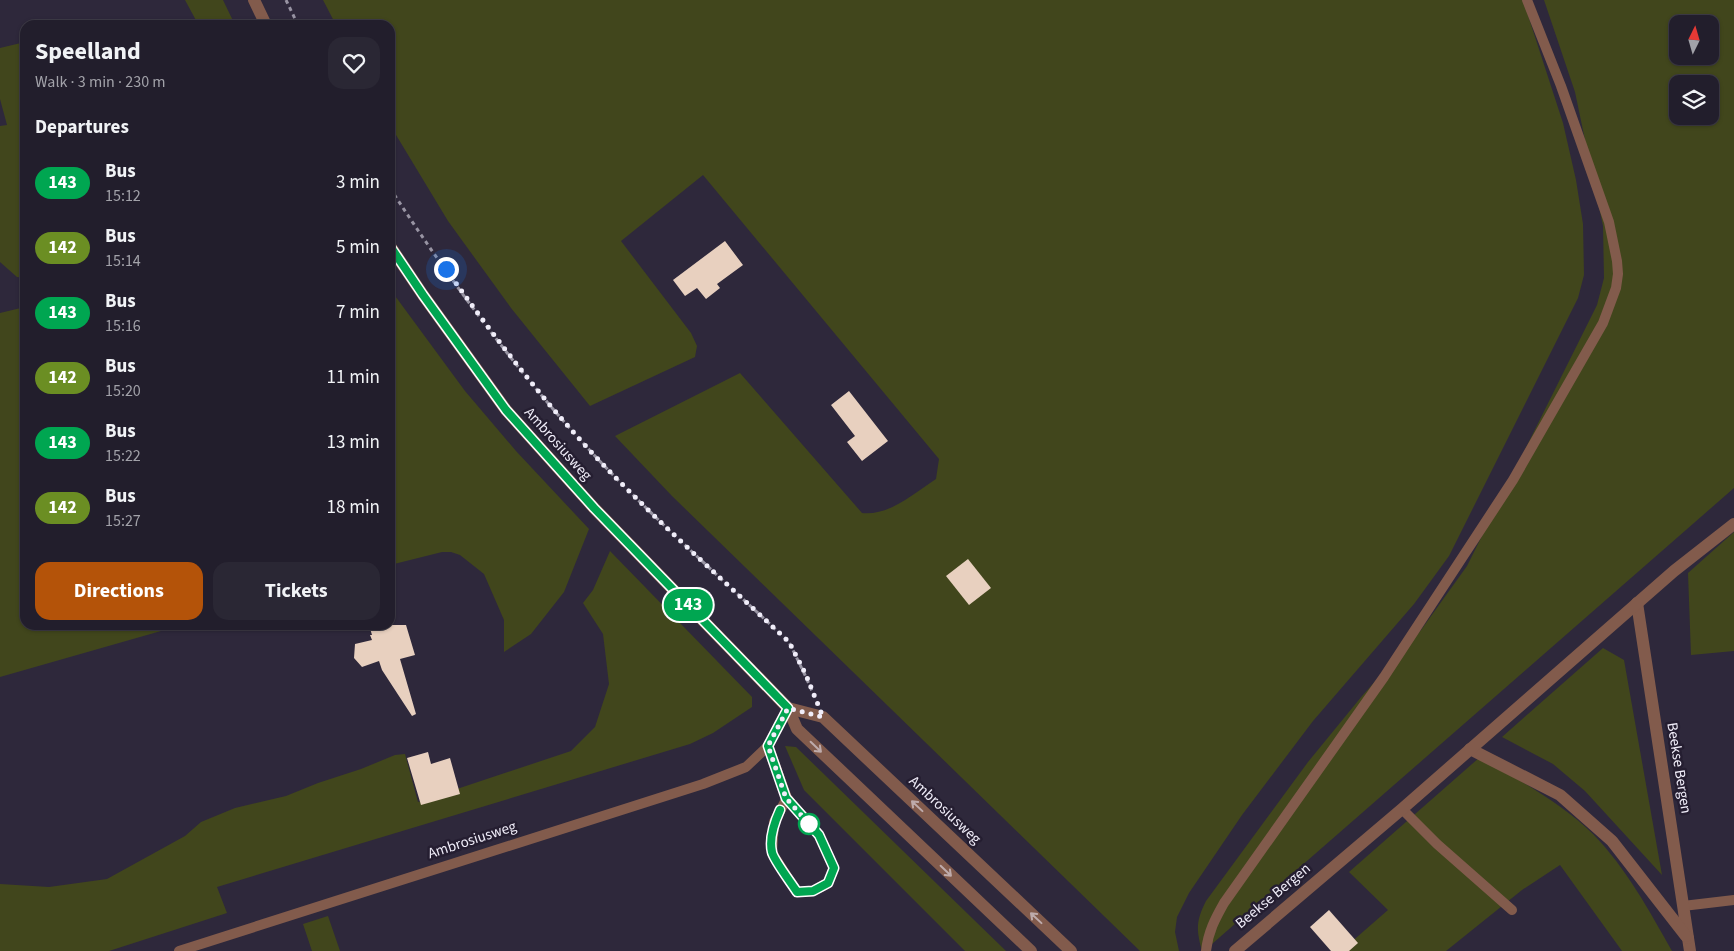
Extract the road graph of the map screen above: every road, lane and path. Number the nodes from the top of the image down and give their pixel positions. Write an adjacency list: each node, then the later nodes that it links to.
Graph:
1 (254, 0): 4 (street)
2 (286, 0): 5 (path)
3 (1526, 0): 23 (lane)
4 (264, 20)
5 (296, 20)
6 (395, 196): 11 (path)
7 (395, 253): 10 (street, Ambrosiusweg)
8 (1734, 524): 9 (street, Beekse Bergen)
9 (1637, 603): 13 (street, Beekse Bergen); 17 (street, Beekse Bergen)
10 (788, 708): 11 (street, Ambrosiusweg); 12 (lane, Ambrosiusweg); 21 (street, Ambrosiusweg, one-way to 21)
11 (823, 717): 22 (street, Ambrosiusweg, one-way to 11)
12 (768, 746): 14 (lane); 20 (lane, Ambrosiusweg)
13 (1470, 749): 15 (street, Beekse Bergen); 19 (street, Beekse Bergen)
14 (786, 798): 14 (lane)
15 (1402, 809): 18 (lane); 24 (street, Beekse Bergen)
16 (1734, 900): 17 (lane)
17 (1683, 906): 19 (street, Beekse Bergen)
18 (1512, 910)
19 (1689, 945)
20 (179, 951)
21 (1031, 951)
22 (1071, 951)
23 (1206, 951)
24 (1235, 951)

